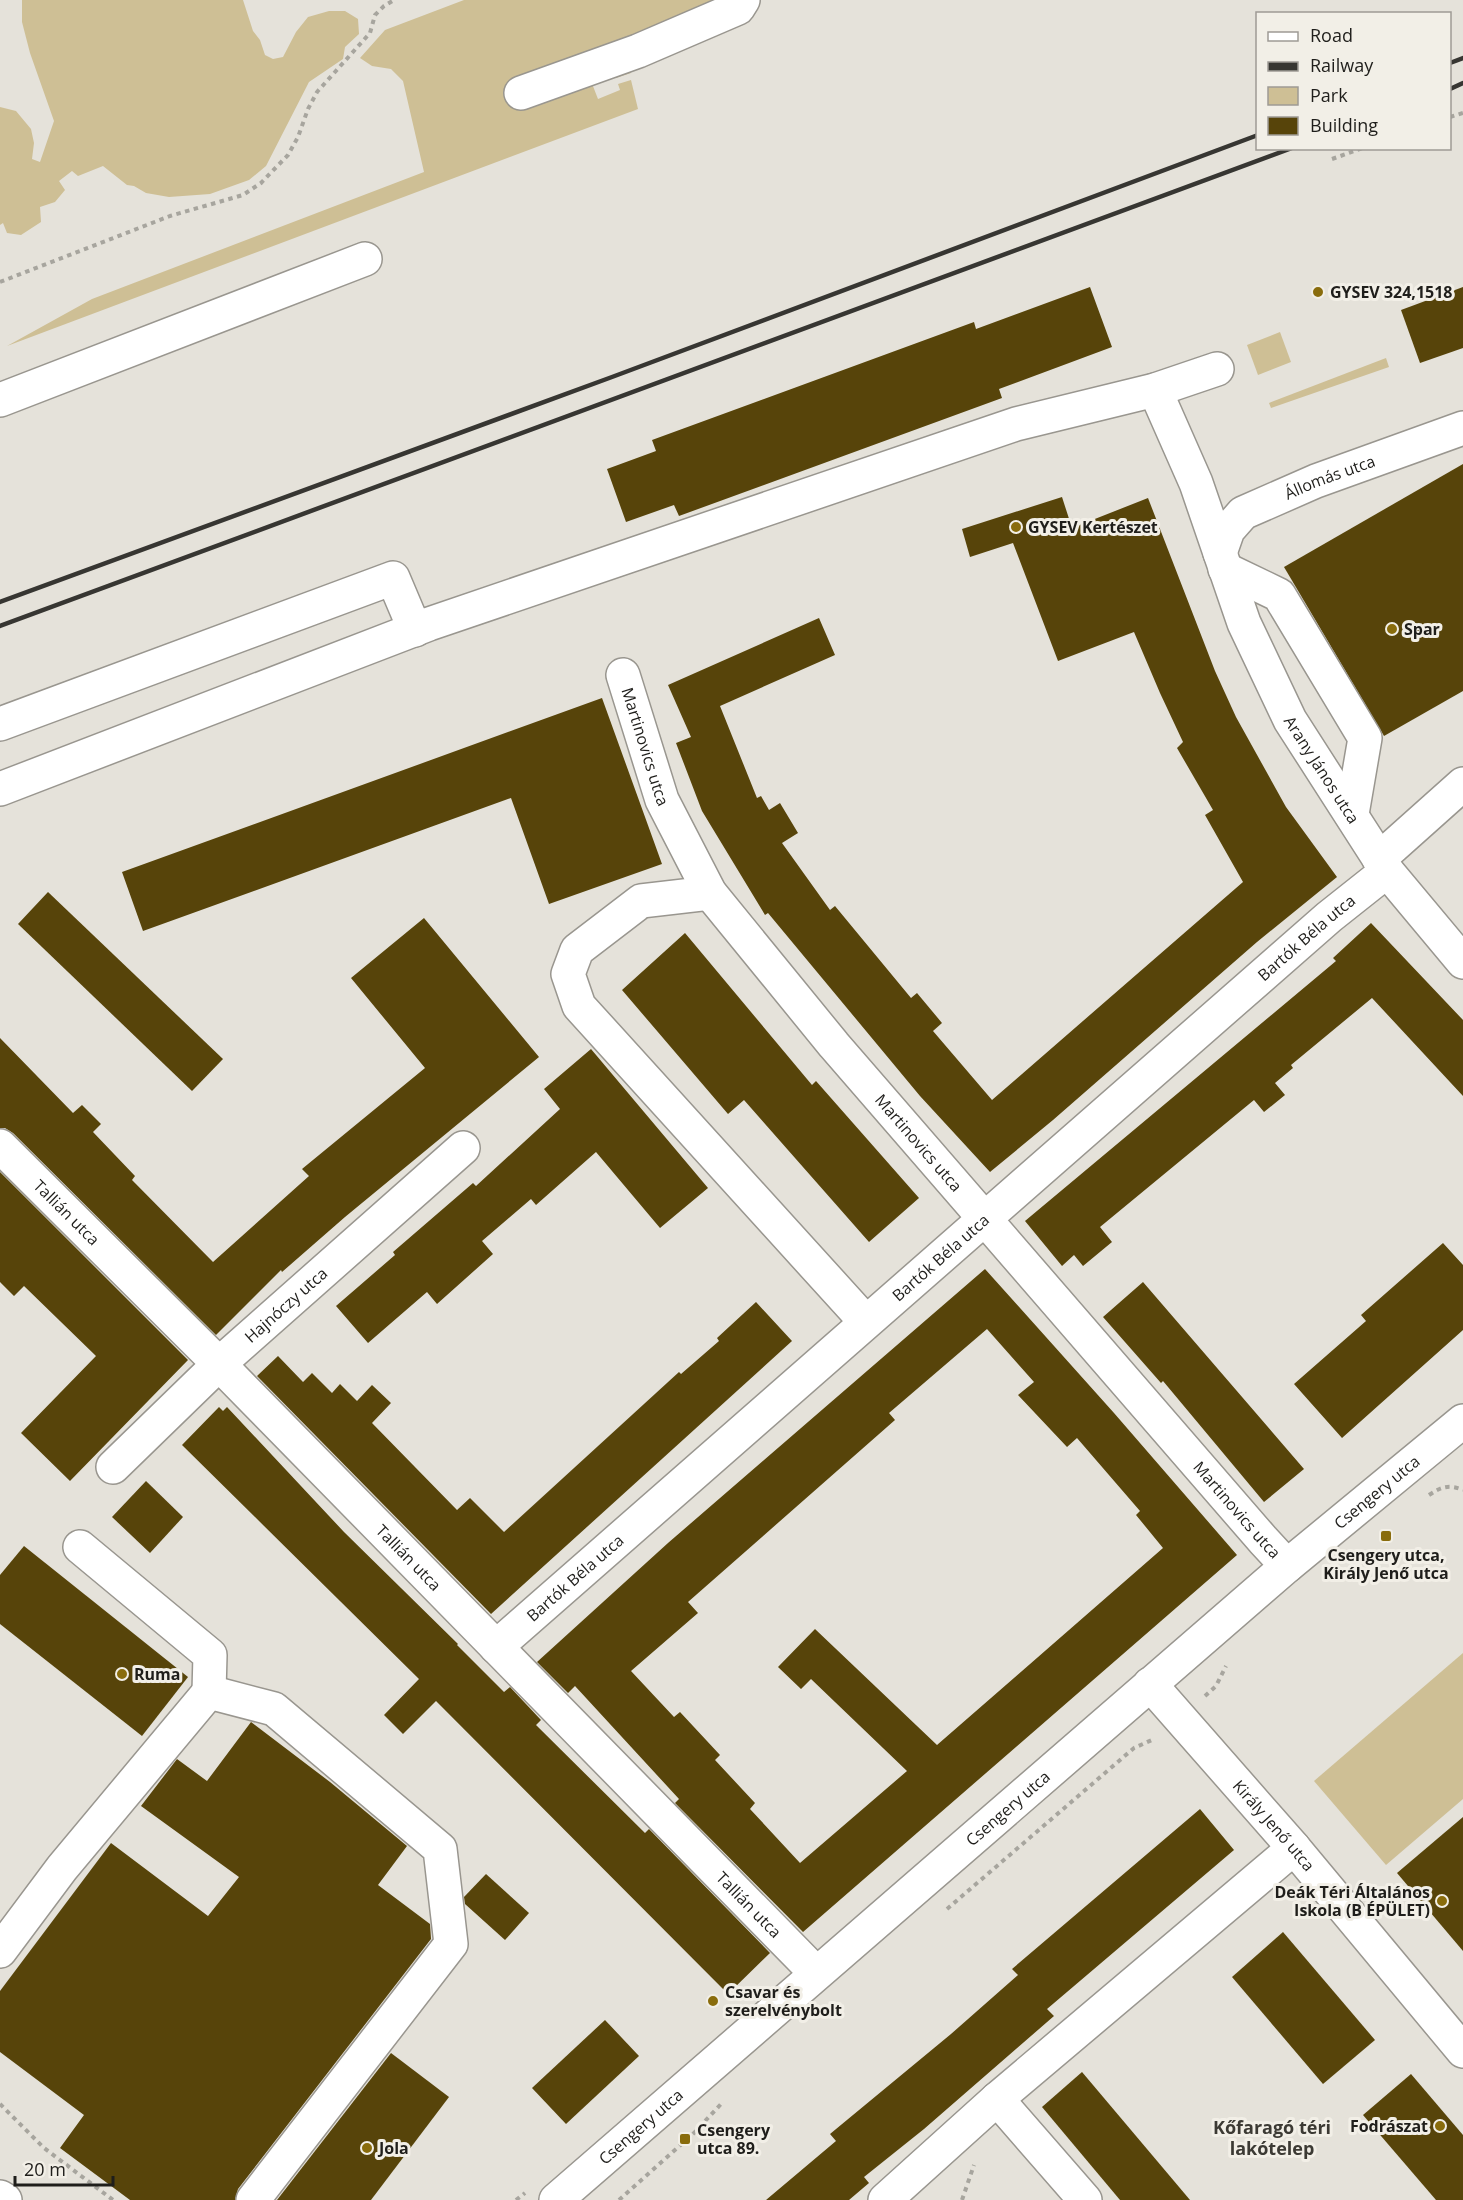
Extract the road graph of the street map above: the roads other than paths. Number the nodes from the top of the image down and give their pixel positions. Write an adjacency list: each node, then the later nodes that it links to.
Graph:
1 (743, 0): 2 (street)
2 (521, 93)
3 (365, 259): 6 (street)
4 (1217, 369): 5 (street)
5 (1155, 390): 8 (street, Arany János utca); 9 (street)
6 (0, 400)
7 (1463, 428): 8 (street, Állomás utca)
8 (1222, 561): 14 (street, Arany János utca); 14 (street)
9 (415, 630): 11 (street); 13 (street)
10 (623, 675): 16 (street, Martinovics utca)
11 (0, 724)
12 (1463, 784): 15 (street, Bartók Béla utca)
13 (0, 789)
14 (1352, 814): 15 (street, Arany János utca)
15 (1383, 865): 17 (street, Arany János utca); 20 (street, Bartók Béla utca)
16 (710, 893): 20 (street, Martinovics utca); 21 (street)
17 (1463, 962)
18 (0, 1146): 22 (street, Tallián utca)
19 (463, 1148): 22 (street, Hajnóczy utca)
20 (984, 1220): 21 (street, Bartók Béla utca); 26 (street, Martinovics utca)
21 (865, 1321): 27 (street, Bartók Béla utca)
22 (219, 1364): 24 (street, Hajnóczy utca); 27 (street, Tallián utca)
23 (1463, 1421): 26 (street, Csengery utca)
24 (113, 1467)
25 (80, 1547): 29 (street)
26 (1287, 1566): 28 (street, Csengery utca)
27 (496, 1647): 32 (street, Tallián utca)
28 (1150, 1684): 30 (street, Király Jenő utca); 32 (street, Csengery utca)
29 (210, 1692): 31 (street); 37 (street)
30 (1294, 1848): 33 (street, Király Jenő utca); 34 (street)
31 (0, 1951)
32 (816, 1973): 38 (street, Csengery utca)
33 (1463, 2051)
34 (997, 2099): 39 (street); 40 (street)
35 (0, 2197): 36 (street)
36 (5, 2200)
37 (253, 2200)
38 (556, 2200)
39 (885, 2200)
40 (1085, 2200)

